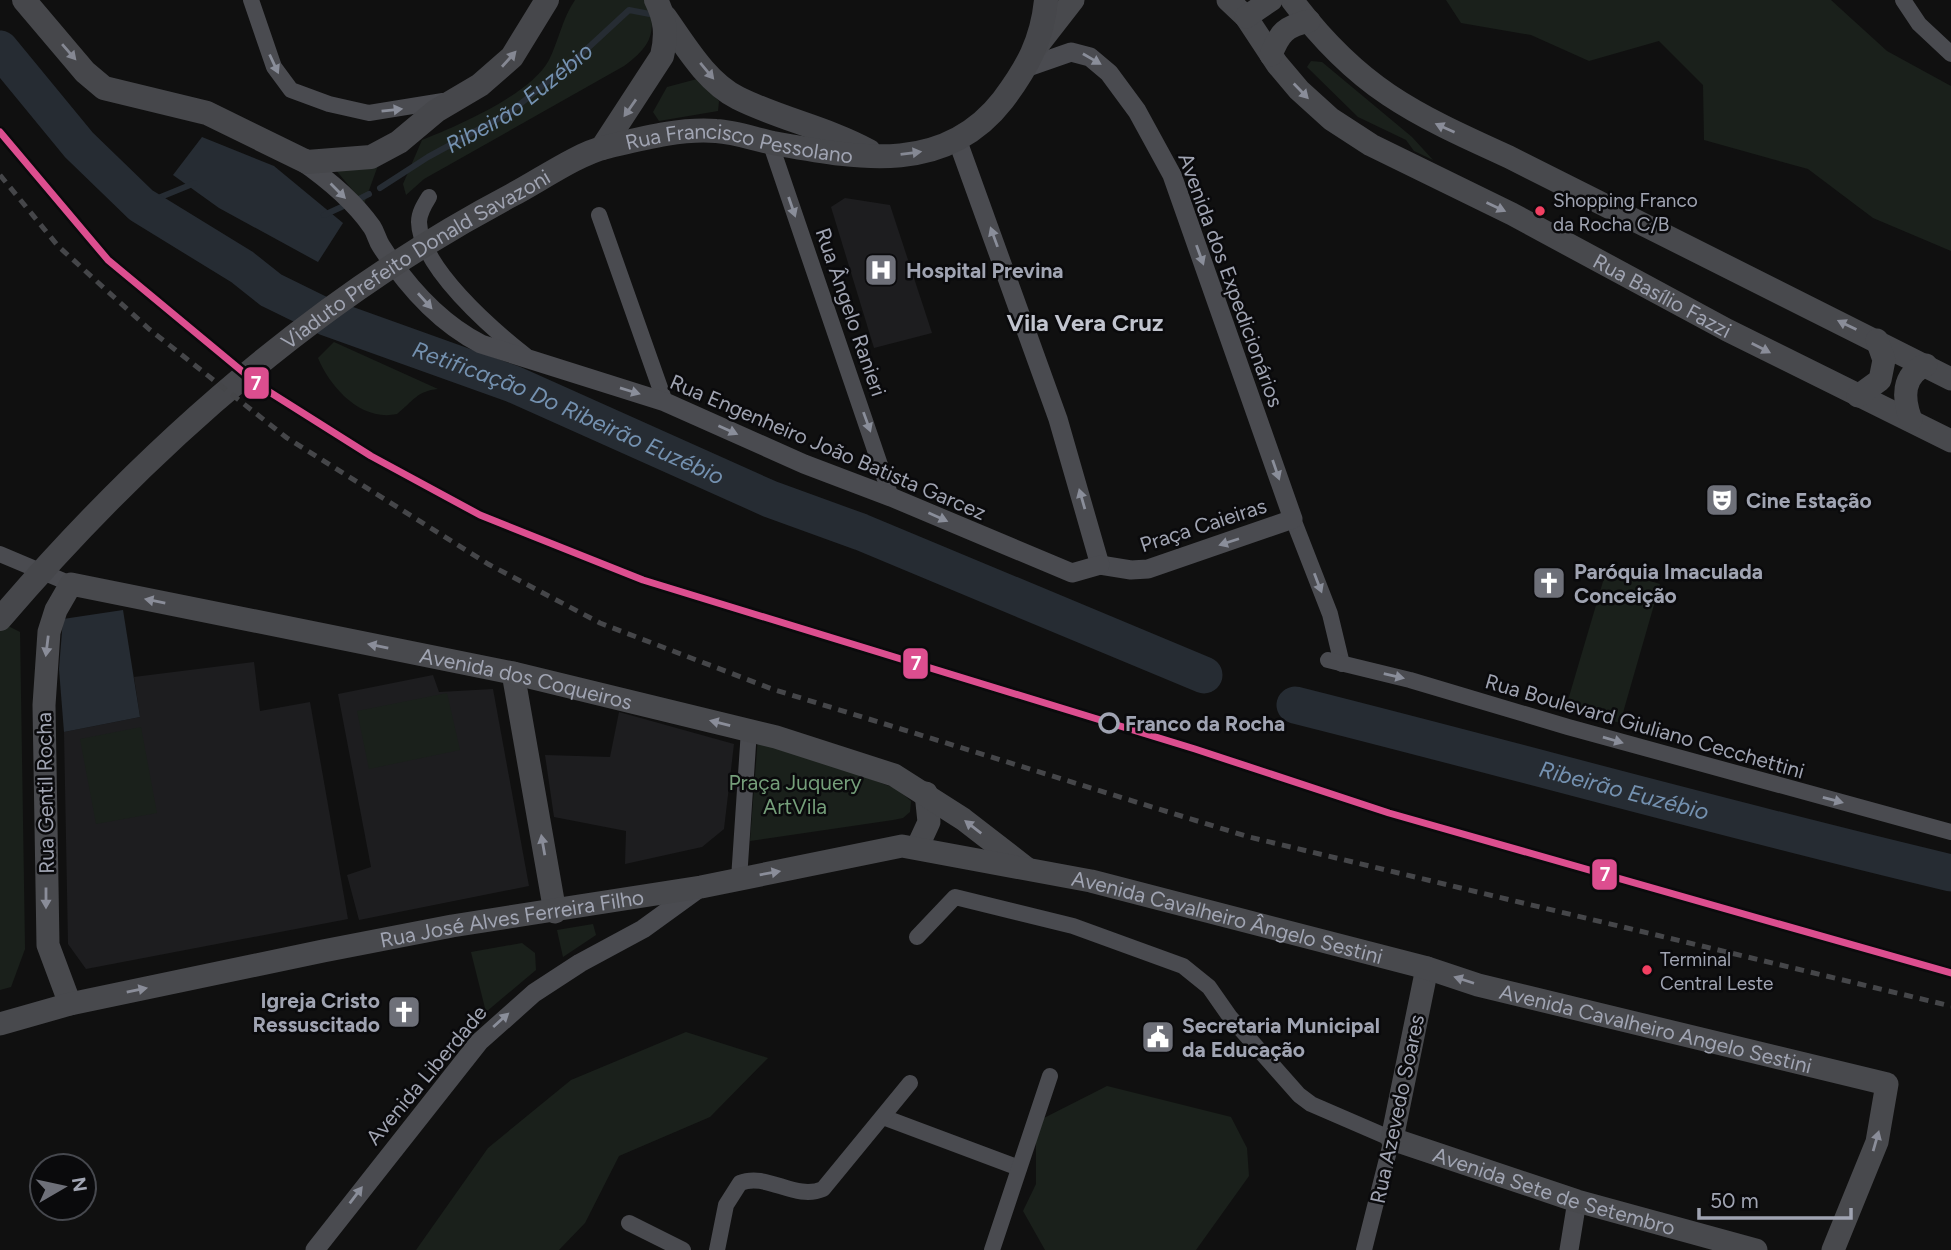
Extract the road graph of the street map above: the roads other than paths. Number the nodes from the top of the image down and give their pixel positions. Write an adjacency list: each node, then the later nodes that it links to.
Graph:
1 (24, 0): 21 (main road, one-way to 21)
2 (251, 0): 16 (street, one-way to 16)
3 (547, 0): 16 (main road, one-way to 3)
4 (1046, 0): 15 (main road, Rua Francisco Pessolano)
5 (1073, 0): 15 (main road, Rua Francisco Pessolano)
6 (1228, 0): 11 (main road, Rua Basílio Fazzi)
7 (1271, 0): 11 (main road)
8 (1292, 0): 12 (main road)
9 (1903, 0): 13 (street)
10 (660, 9): 19 (main road, one-way to 19); 20 (main road, Rua Francisco Pessolano, one-way to 20)
11 (1246, 17): 14 (main road, Rua Basílio Fazzi)
12 (1309, 21): 14 (main road); 24 (main road, one-way to 12)
13 (1951, 54)
14 (1271, 55): 28 (main road, Rua Basílio Fazzi, one-way to 28)
15 (1033, 56): 18 (main road, Rua Francisco Pessolano); 33 (street, Avenida dos Expedicionários, one-way to 33)
16 (455, 100): 21 (main road)
17 (770, 142): 19 (main road, Rua Francisco Pessolano); 20 (main road, Rua Francisco Pessolano); 32 (street, Rua Ângelo Ranieri, one-way to 32)
18 (958, 142): 20 (main road, Rua Francisco Pessolano, one-way to 18); 35 (street, one-way to 18)
19 (598, 150): 37 (main road, Viaduto Prefeito Donald Savazoni)
20 (877, 155)
21 (300, 160): 25 (street, Rua Engenheiro João Batista Garcez, one-way to 25)
22 (429, 197): 25 (street, Rua Engenheiro João Batista Garcez)
23 (599, 215): 29 (street)
24 (1877, 340): 26 (main road); 28 (main road)
25 (536, 363): 29 (street, Rua Engenheiro João Batista Garcez, one-way to 29)
26 (1926, 365): 27 (main road); 30 (main road)
27 (1951, 379)
28 (1858, 396): 30 (main road, Rua Basílio Fazzi)
29 (665, 402): 32 (street, Rua Engenheiro João Batista Garcez, one-way to 32)
30 (1911, 420): 31 (main road, Rua Basílio Fazzi)
31 (1951, 441)
32 (891, 497): 35 (street, Rua Engenheiro João Batista Garcez, one-way to 35)
33 (1293, 519): 35 (street, Praça Caieiras, one-way to 35); 38 (street, Praça Caieiras, one-way to 38)
34 (1, 553): 36 (street, Avenida dos Coqueiros)
35 (1100, 565)
36 (71, 584): 39 (main road, Avenida dos Coqueiros, one-way to 36); 50 (main road, Rua Gentil Rocha, one-way to 50)
37 (0, 619)
38 (1335, 662): 42 (street, Rua Boulevard Giuliano Cecchettini, one-way to 42)
39 (513, 673): 40 (main road, Avenida dos Coqueiros, one-way to 39); 47 (main road, one-way to 39)
40 (749, 730): 41 (main road, Avenida dos Coqueiros); 45 (street)
41 (926, 793): 43 (main road); 44 (main road, Avenida dos Coqueiros, one-way to 41)
42 (1951, 832)
43 (917, 848): 44 (main road, Rua José Alves Ferreira Filho); 45 (main road, Rua José Alves Ferreira Filho, one-way to 43)
44 (1027, 868): 49 (main road, Avenida Cavalheiro Ângelo Sestini)
45 (738, 879): 46 (main road, Rua José Alves Ferreira Filho)
46 (701, 887): 47 (main road, Rua José Alves Ferreira Filho); 59 (street, Avenida Liberdade, one-way to 46)
47 (555, 912): 50 (main road, Rua José Alves Ferreira Filho, one-way to 47)
48 (917, 937): 55 (street)
49 (1427, 968): 55 (main road, Rua Azevedo Soares); 66 (main road, Avenida Cavalheiro Angelo Sestini, one-way to 49)
50 (70, 1004): 51 (main road, Rua José Alves Ferreira Filho)
51 (0, 1024)
52 (1050, 1076): 56 (street)
53 (910, 1083): 54 (street)
54 (883, 1116): 56 (street); 61 (street)
55 (1392, 1139): 57 (main road, Avenida Sete de Setembro); 63 (street, Rua Azevedo Soares)
56 (1019, 1168): 62 (street)
57 (1577, 1201): 64 (street); 65 (main road, Avenida Sete de Setembro)
58 (629, 1223): 60 (street)
59 (315, 1250)
60 (683, 1250)
61 (717, 1250)
62 (992, 1250)
63 (1364, 1250)
64 (1569, 1250)
65 (1756, 1250)
66 (1833, 1250)

